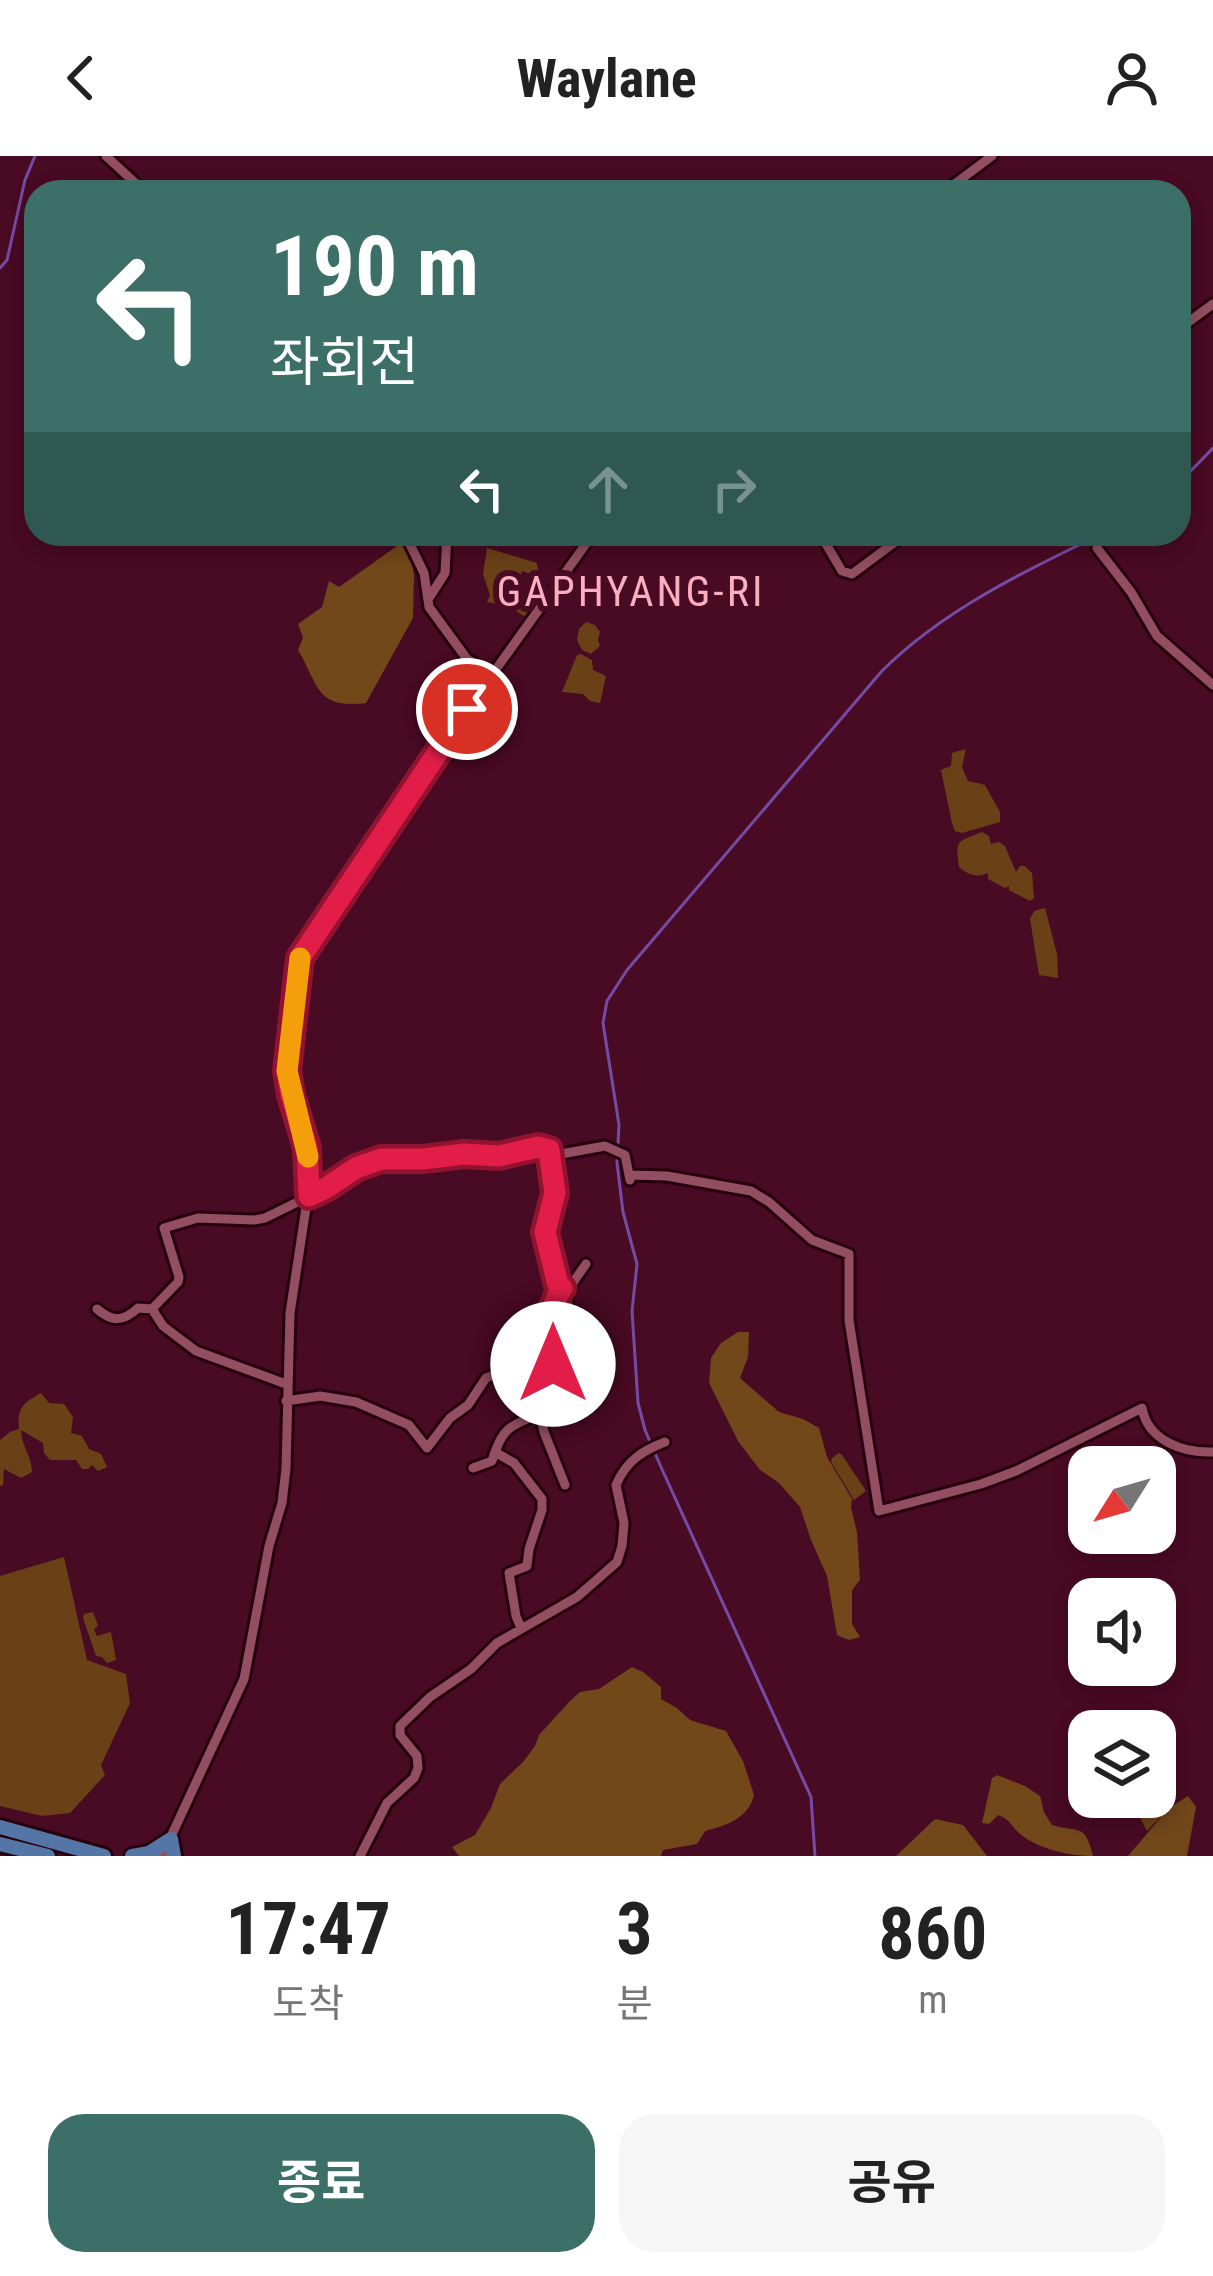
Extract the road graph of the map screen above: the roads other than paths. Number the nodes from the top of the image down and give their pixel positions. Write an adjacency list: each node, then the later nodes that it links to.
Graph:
1 (106, 156): 3 (street)
2 (992, 156): 4 (street)
3 (132, 180)
4 (960, 180)
5 (411, 546): 11 (street)
6 (446, 546): 11 (street)
7 (583, 546): 12 (street)
8 (827, 546): 9 (street)
9 (890, 546)
10 (1097, 548): 13 (street)
11 (429, 598): 12 (street)
12 (492, 674): 15 (street)
13 (1213, 685)
14 (549, 1150): 15 (street); 17 (street); 31 (street)
15 (309, 1196): 19 (street); 25 (street)
16 (586, 1264): 17 (street)
17 (564, 1289): 20 (street); 22 (street)
18 (97, 1309): 19 (street)
19 (152, 1309): 25 (street)
20 (547, 1335): 21 (street); 24 (street)
21 (520, 1350): 26 (street); 27 (street)
22 (585, 1353): 23 (street); 24 (street)
23 (608, 1359)
24 (549, 1373): 26 (street)
25 (286, 1384): 27 (street)
26 (540, 1400): 28 (street)
27 (286, 1401): 36 (street)
28 (540, 1414): 30 (street); 33 (street)
29 (663, 1443): 34 (street)
30 (495, 1452): 32 (street); 34 (street)
31 (1213, 1452)
32 (473, 1468)
33 (565, 1485)
34 (520, 1628): 43 (street)
35 (0, 1827): 39 (main road)
36 (170, 1839): 40 (main road); 41 (street); 42 (main road)
37 (0, 1844): 38 (main road)
38 (48, 1856)
39 (104, 1856)
40 (132, 1856)
41 (162, 1856)
42 (174, 1856)
43 (360, 1856)

